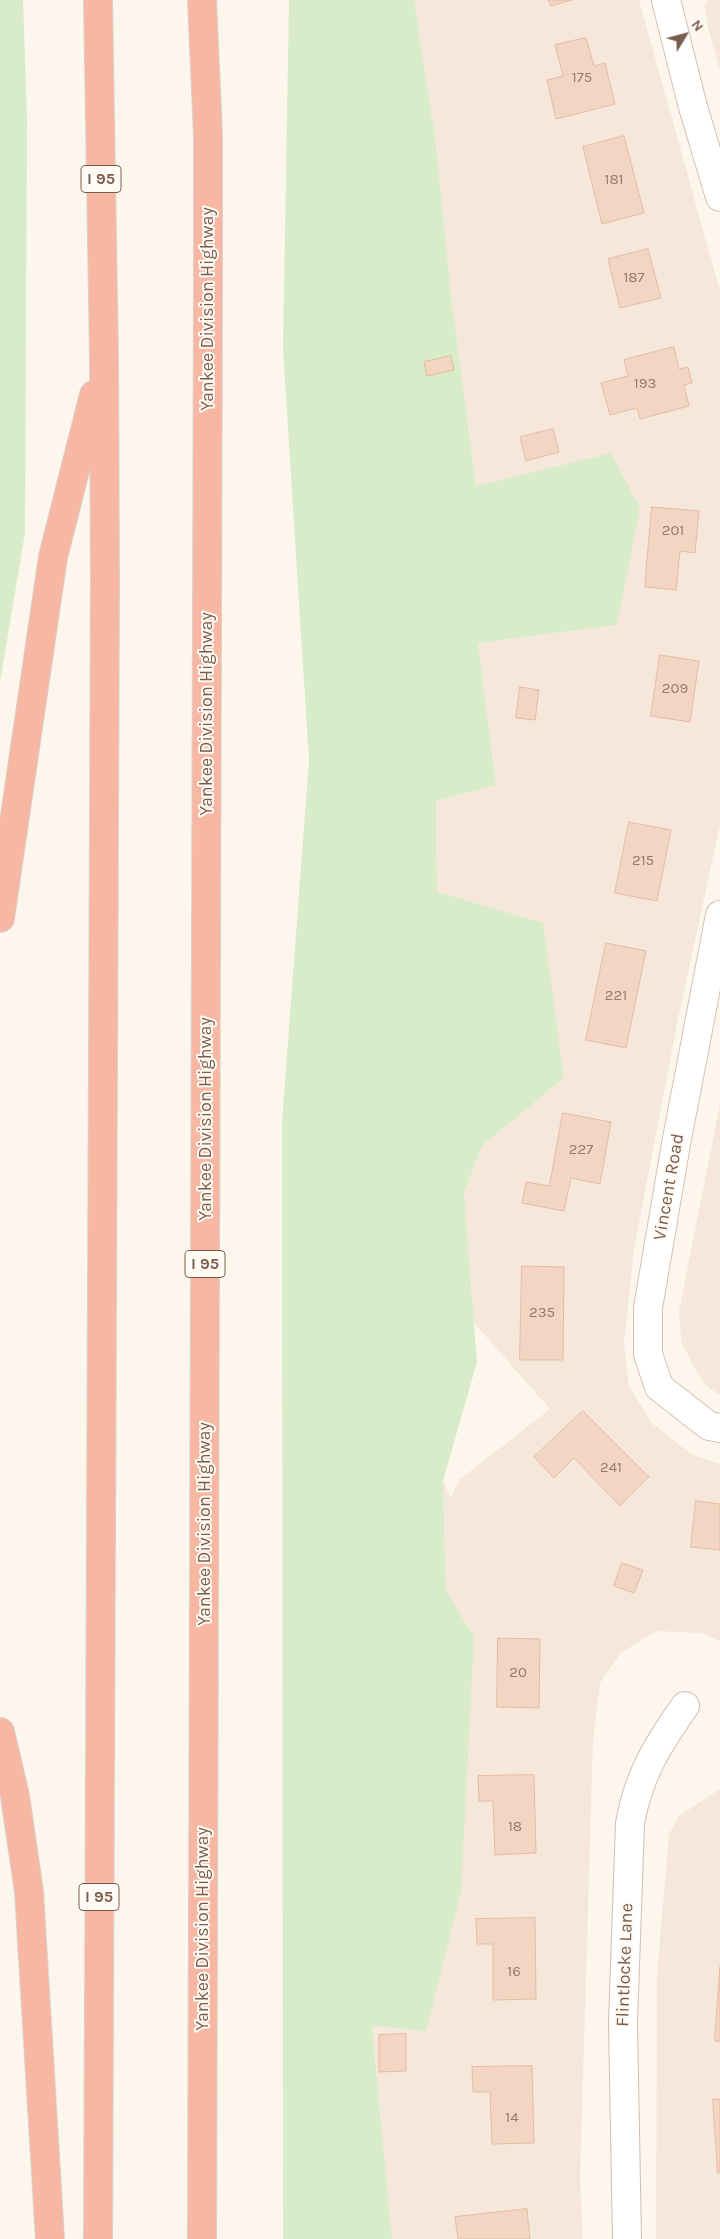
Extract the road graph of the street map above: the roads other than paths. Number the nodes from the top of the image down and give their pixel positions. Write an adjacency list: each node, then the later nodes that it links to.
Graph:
1 (98, 0): 5 (highway, I 95)
2 (202, 0): 13 (highway, Yankee Division Highway / I 95)
3 (666, 0): 4 (street)
4 (720, 197)
5 (104, 358): 7 (highway); 12 (highway, I 95)
6 (720, 915): 8 (street, Vincent Road)
7 (0, 918)
8 (720, 1428)
9 (686, 1706): 14 (street, Flintlocke Lane)
10 (0, 1732): 11 (highway)
11 (50, 2239)
12 (98, 2239)
13 (202, 2239)
14 (627, 2239)

